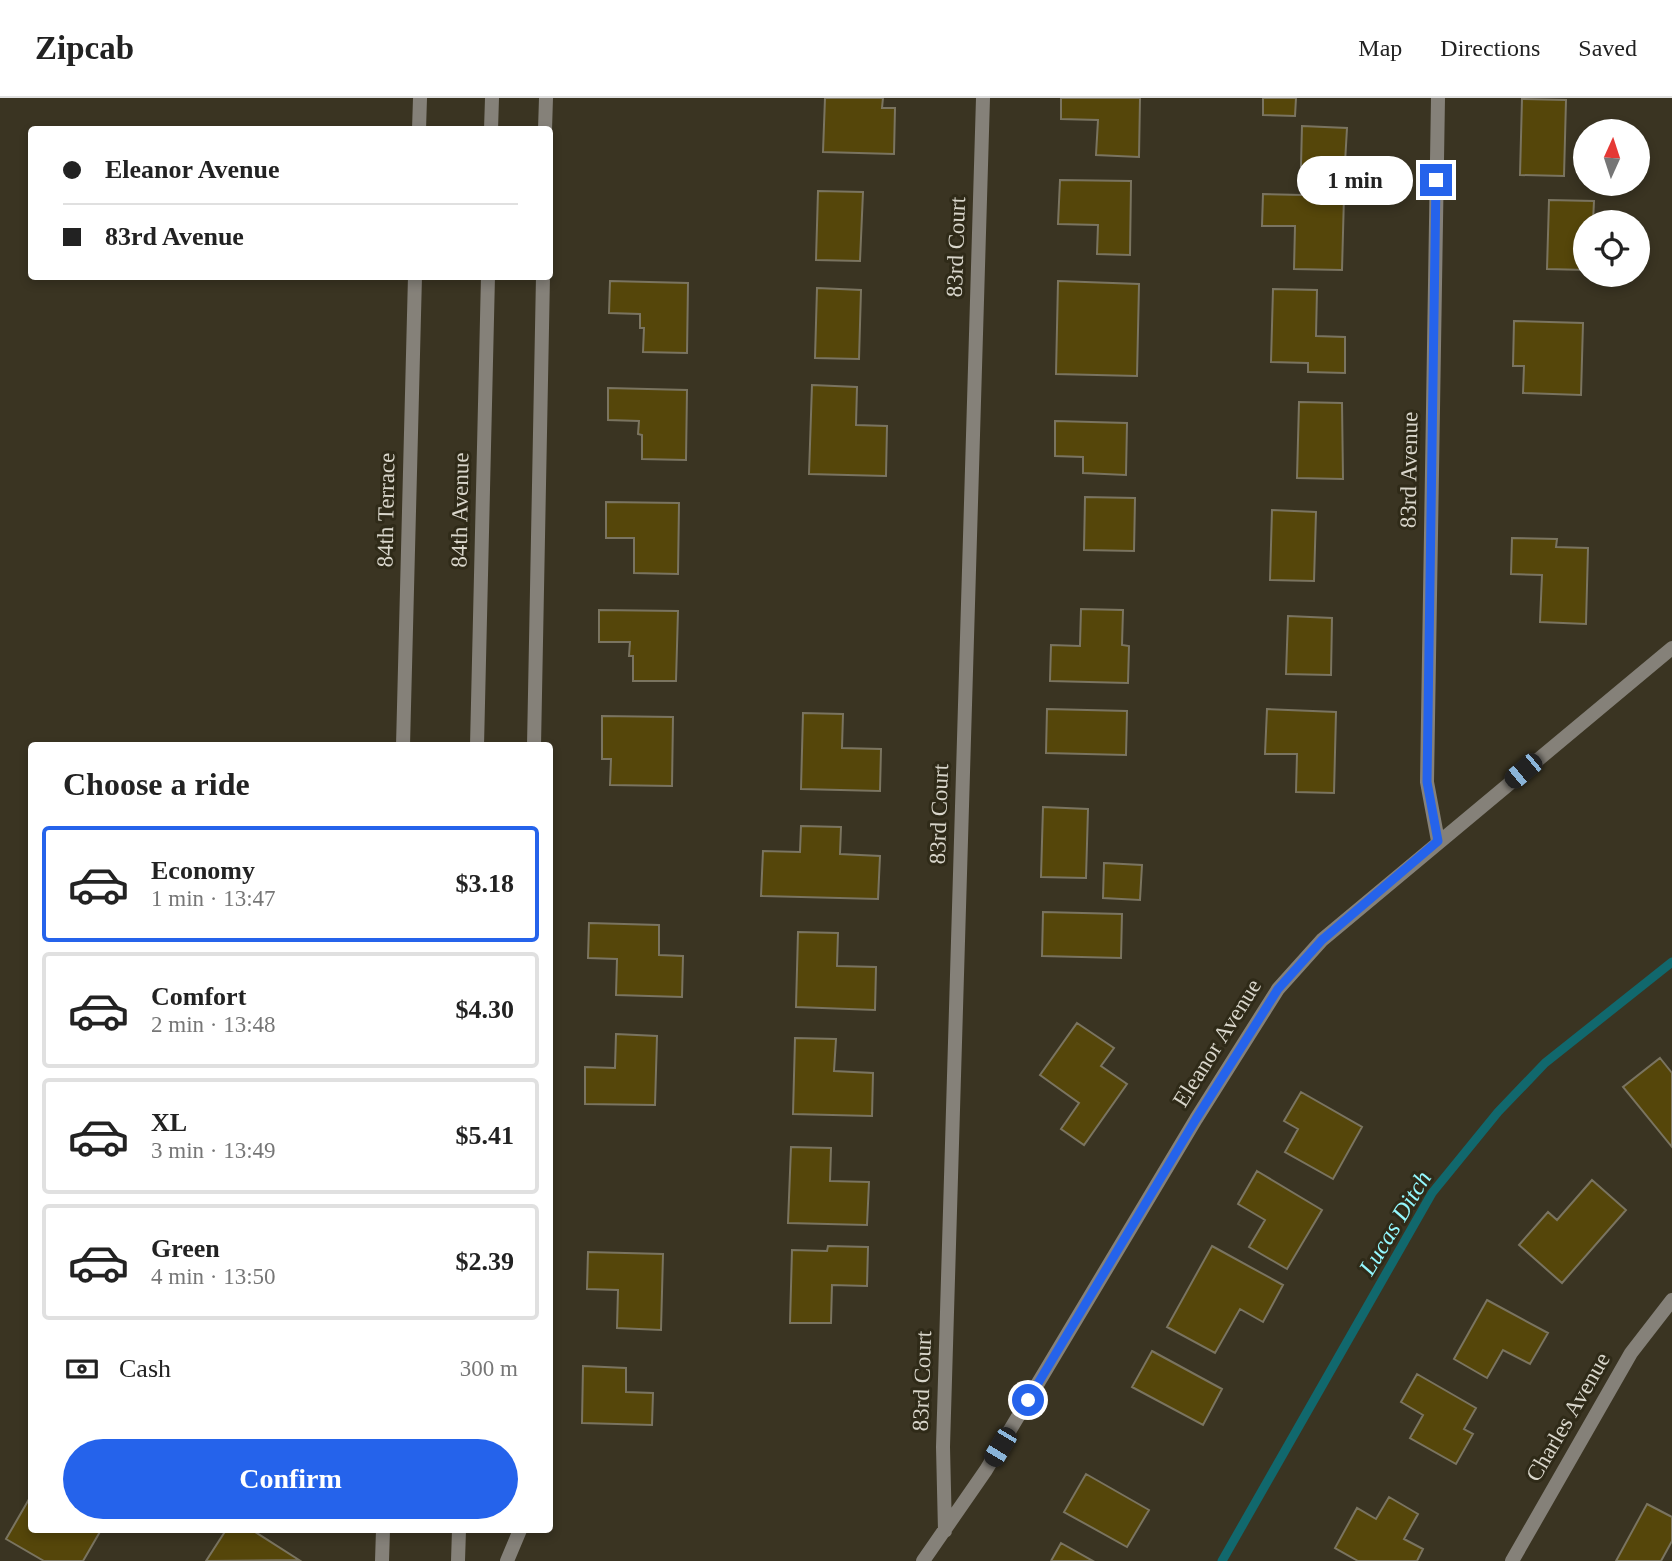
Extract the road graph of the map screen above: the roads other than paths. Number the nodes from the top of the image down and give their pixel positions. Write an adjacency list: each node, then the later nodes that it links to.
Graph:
1 (420, 98): 6 (street)
2 (492, 98): 7 (street)
3 (546, 98): 8 (street)
4 (984, 98): 18 (street, 83rd Court)
5 (1438, 98): 16 (street, 83rd Avenue)
6 (419, 126)
7 (491, 126)
8 (545, 126)
9 (415, 280): 13 (street, 84th Terrace)
10 (488, 280): 14 (street, 84th Avenue)
11 (543, 280): 15 (street)
12 (1672, 648): 16 (street, Eleanor Avenue)
13 (403, 742)
14 (477, 742)
15 (534, 742)
16 (1438, 841): 18 (street, Eleanor Avenue)
17 (1672, 1300): 26 (street, Charles Avenue)
18 (945, 1531): 25 (street, Eleanor Avenue)
19 (383, 1533): 22 (street)
20 (459, 1533): 23 (street)
21 (519, 1533): 24 (street)
22 (382, 1561)
23 (458, 1561)
24 (507, 1561)
25 (923, 1561)
26 (1512, 1561)

